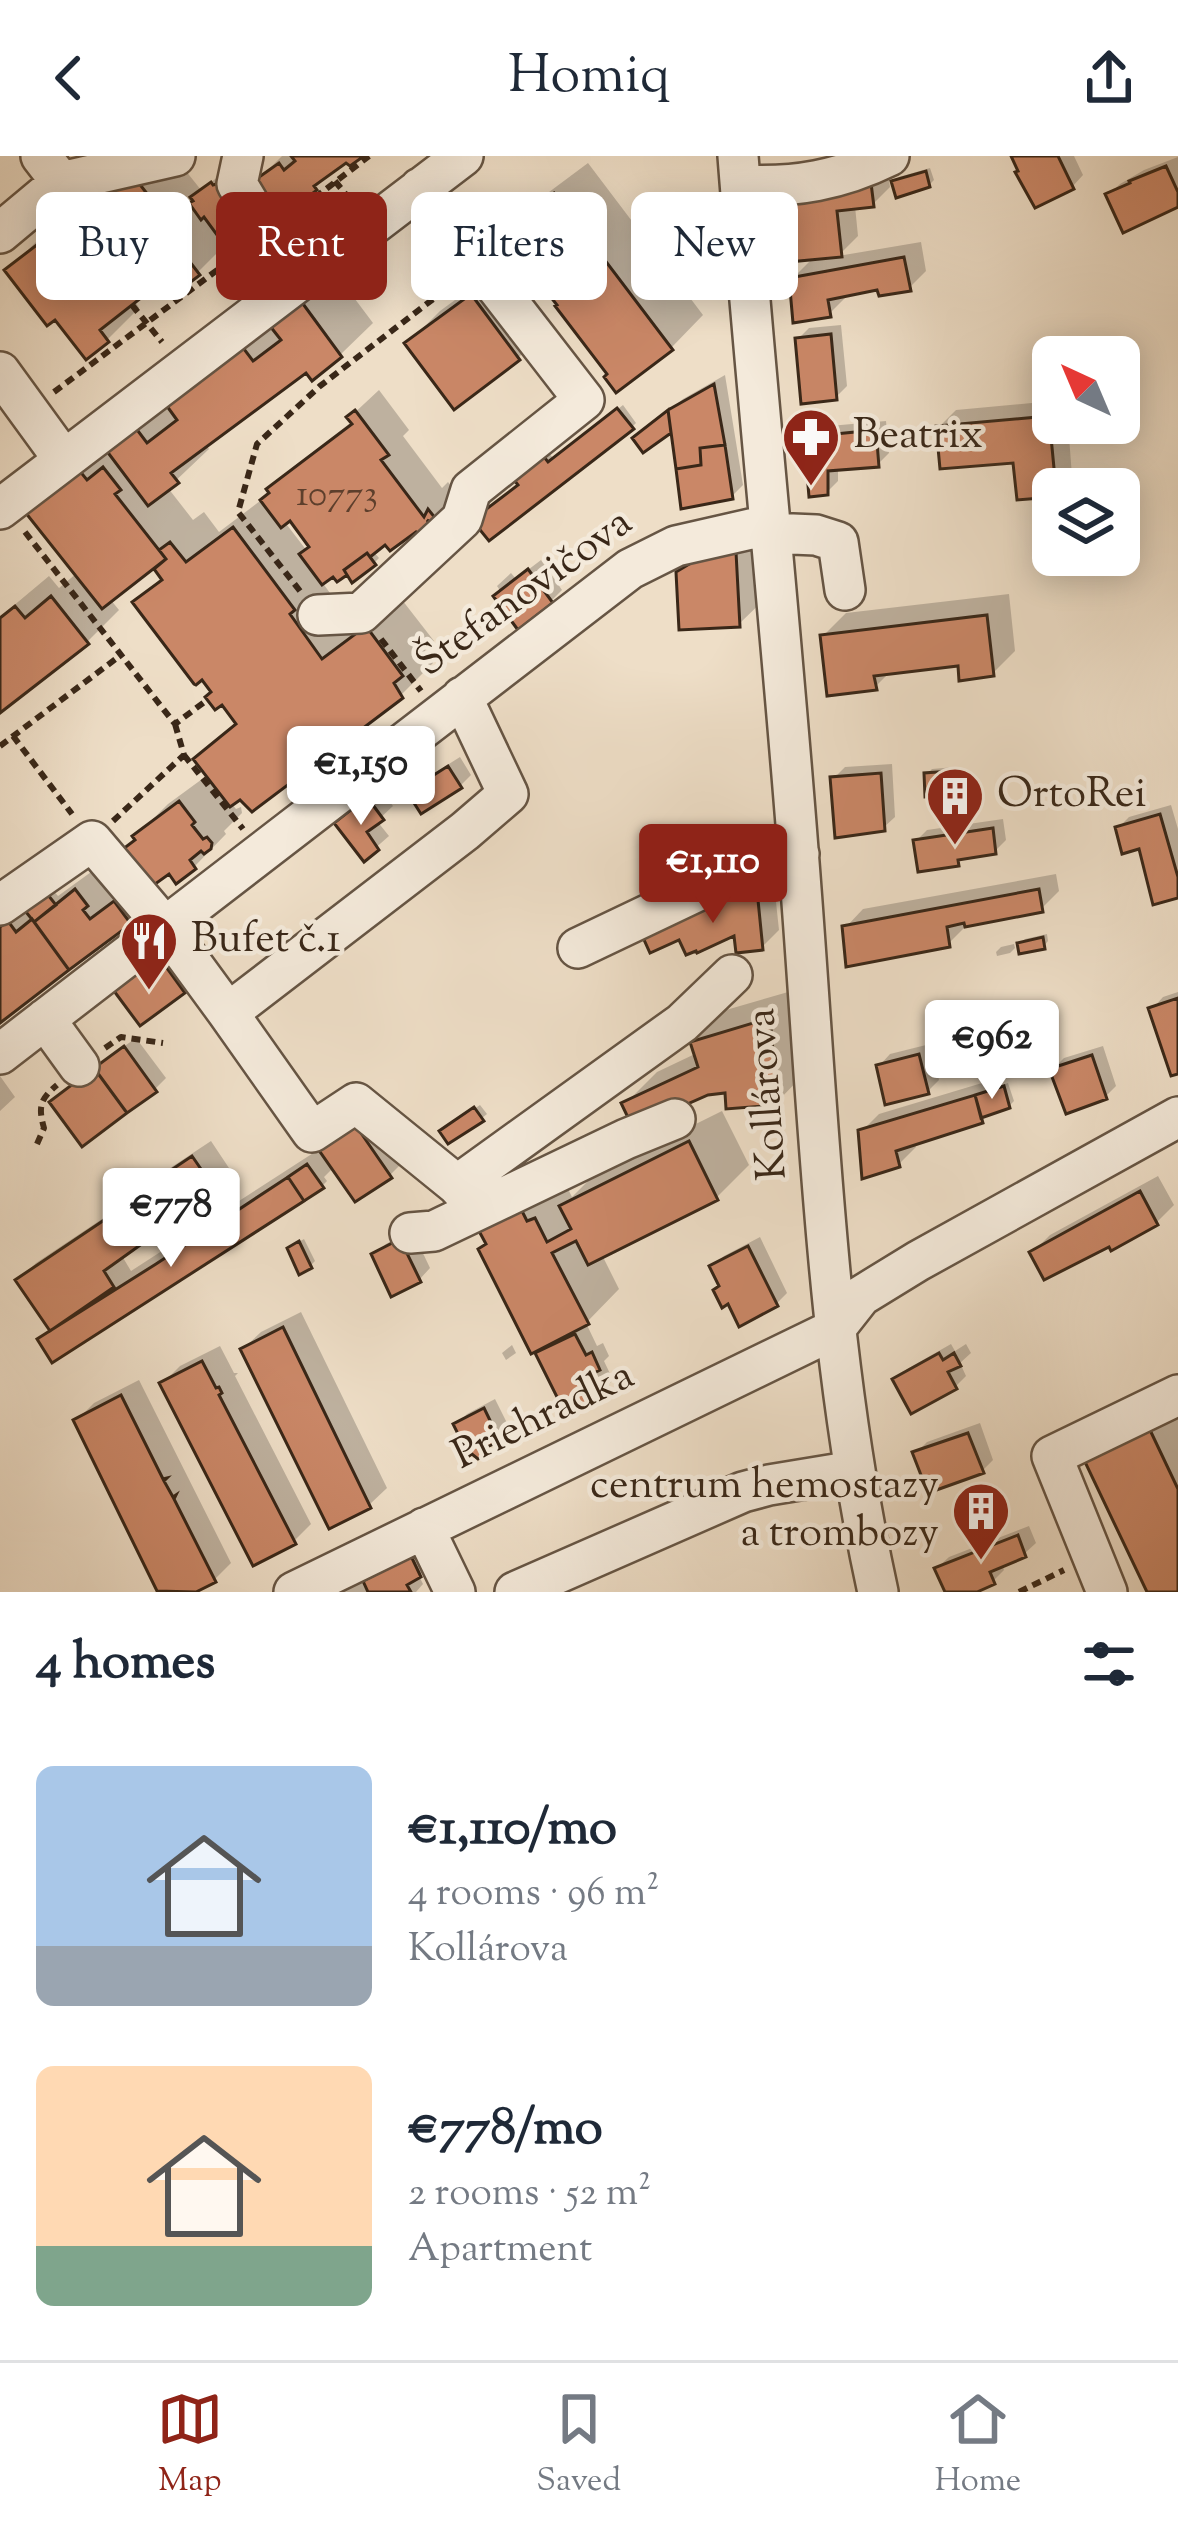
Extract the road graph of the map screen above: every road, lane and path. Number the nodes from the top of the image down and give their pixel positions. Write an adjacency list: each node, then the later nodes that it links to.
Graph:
1 (175, 156): 6 (street)
2 (242, 156): 9 (street)
3 (369, 156): 10 (path)
4 (464, 156): 8 (street)
5 (889, 156): 7 (street)
6 (51, 169): 13 (street)
7 (740, 171): 25 (street, Kollárova)
8 (420, 188): 11 (street); 12 (street)
9 (242, 192)
10 (322, 192)
11 (423, 192)
12 (387, 213)
13 (0, 233)
14 (216, 272): 19 (path)
15 (273, 300): 23 (street)
16 (432, 300): 28 (path)
17 (507, 300): 27 (street)
18 (132, 305): 19 (path)
19 (146, 323): 20 (path); 22 (path)
20 (164, 345)
21 (0, 372): 22 (street)
22 (29, 411): 23 (street)
23 (64, 460): 24 (street)
24 (2, 507): 29 (path)
25 (768, 529): 26 (street, Štefanovičova); 30 (street, Štefanovičova); 38 (street, Kollárova)
26 (845, 590)
27 (361, 613): 28 (street); 30 (path)
28 (318, 615)
29 (121, 655): 32 (path); 33 (path)
30 (444, 698): 40 (street, Štefanovičova); 43 (street)
31 (207, 700): 32 (path)
32 (175, 724): 35 (path)
33 (13, 736): 34 (path); 37 (path)
34 (0, 746)
35 (184, 755): 36 (path); 37 (path)
36 (249, 835)
37 (92, 841): 39 (street); 40 (street)
38 (799, 854): 41 (street); 51 (street, Kollárova)
39 (0, 904)
40 (164, 927): 43 (street); 44 (street, Štefanovičova)
41 (578, 948)
42 (732, 975): 49 (street)
43 (228, 1013): 49 (street)
44 (45, 1019): 45 (street, Štefanovičova); 46 (street)
45 (0, 1054)
46 (79, 1066)
47 (1178, 1117): 51 (street)
48 (674, 1119): 49 (street)
49 (467, 1197): 50 (street)
50 (410, 1234)
51 (835, 1329): 53 (street, Kollárova); 54 (street, Priehradka)
52 (1178, 1395): 55 (street)
53 (854, 1471): 58 (street); 59 (street, Kollárova)
54 (424, 1528): 56 (street, Priehradka); 57 (street)
55 (1100, 1574): 60 (path)
56 (294, 1592)
57 (455, 1592)
58 (515, 1592)
59 (878, 1592)
60 (1019, 1592)

